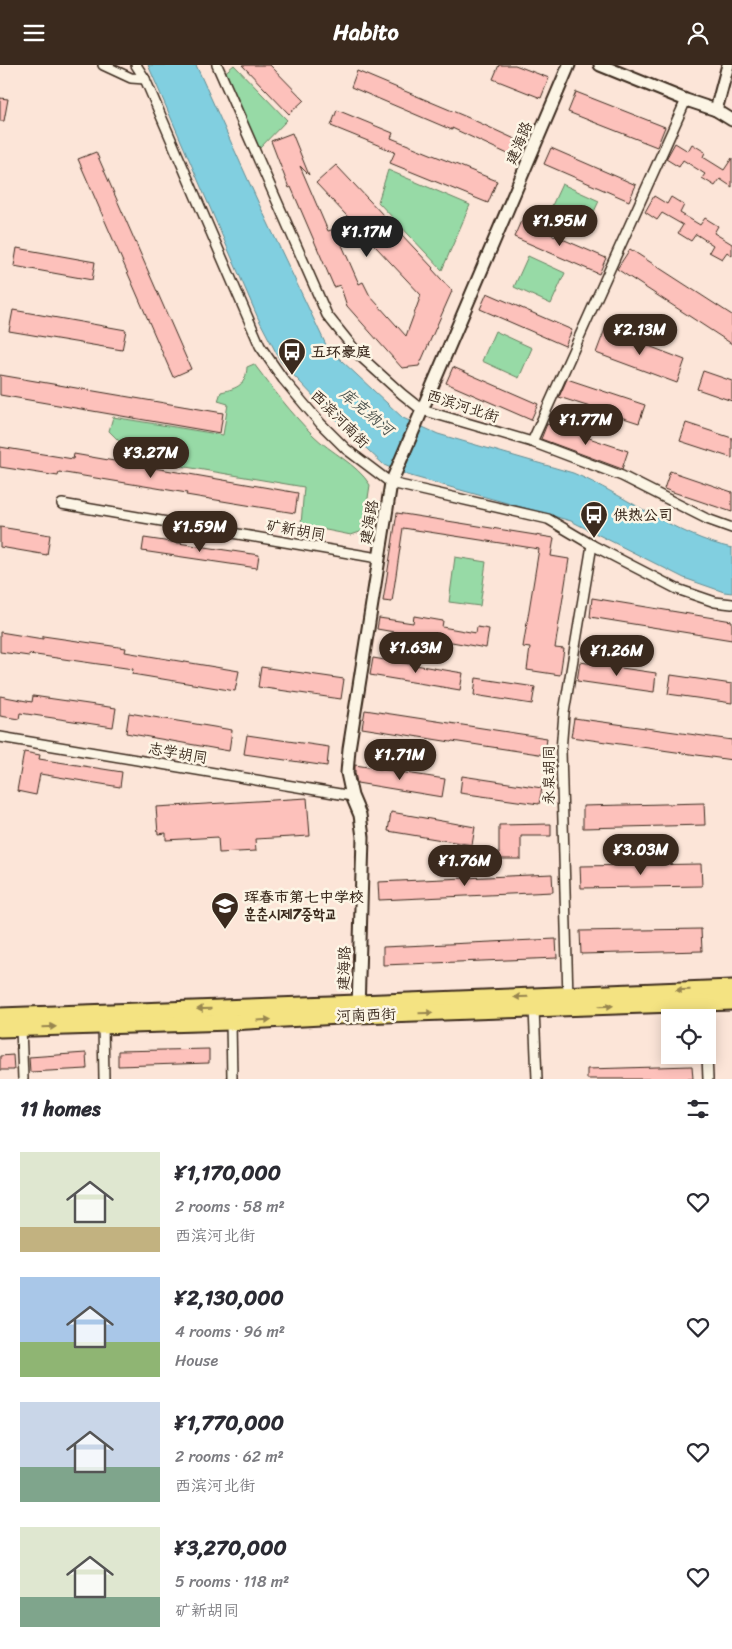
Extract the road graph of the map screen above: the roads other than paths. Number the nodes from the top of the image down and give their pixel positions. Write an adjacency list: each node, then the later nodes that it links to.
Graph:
1 (103, 65): 7 (street)
2 (136, 65): 7 (street, 西滨河南街)
3 (216, 65): 11 (street, 西滨河北街)
4 (569, 65): 11 (street, 建海路)
5 (600, 65): 8 (street)
6 (728, 65): 9 (street)
7 (145, 79): 13 (street, 西滨河南街)
8 (686, 100): 9 (street); 12 (street)
9 (716, 110): 10 (street)
10 (732, 119)
11 (420, 414): 12 (street, 西滨河北街); 13 (street, 建海路)
12 (532, 442): 15 (street, 西滨河北街)
13 (391, 483): 16 (street, 西滨河南街); 17 (street, 建海路)
14 (62, 504): 17 (street, 矿新胡同)
15 (732, 528)
16 (592, 545): 18 (street, 西滨河南街); 22 (street, 永泉胡同)
17 (378, 558): 20 (street, 建海路)
18 (732, 604)
19 (0, 737): 20 (street, 志学胡同)
20 (352, 796): 24 (street, 建海路)
21 (732, 988): 22 (main road, 河南西街, one-way to 22)
22 (568, 1001): 24 (main road, 河南西街, one-way to 24); 25 (main road, 河南西街); 26 (main road, 河南西街, one-way to 26)
23 (732, 1002): 27 (main road, 河南西街)
24 (358, 1009): 25 (main road, 河南西街, one-way to 25); 28 (main road, 河南西街, one-way to 28); 29 (main road, 河南西街, one-way to 24)
25 (534, 1009): 37 (street)
26 (689, 1009)
27 (708, 1009)
28 (0, 1016)
29 (231, 1022): 30 (main road, 河南西街); 36 (street)
30 (103, 1025): 31 (main road, 河南西街, one-way to 30); 35 (street)
31 (21, 1028): 32 (main road, 河南西街); 34 (street)
32 (0, 1029)
33 (707, 1064): 38 (street)
34 (23, 1079)
35 (104, 1079)
36 (232, 1079)
37 (537, 1079)
38 (708, 1079)

